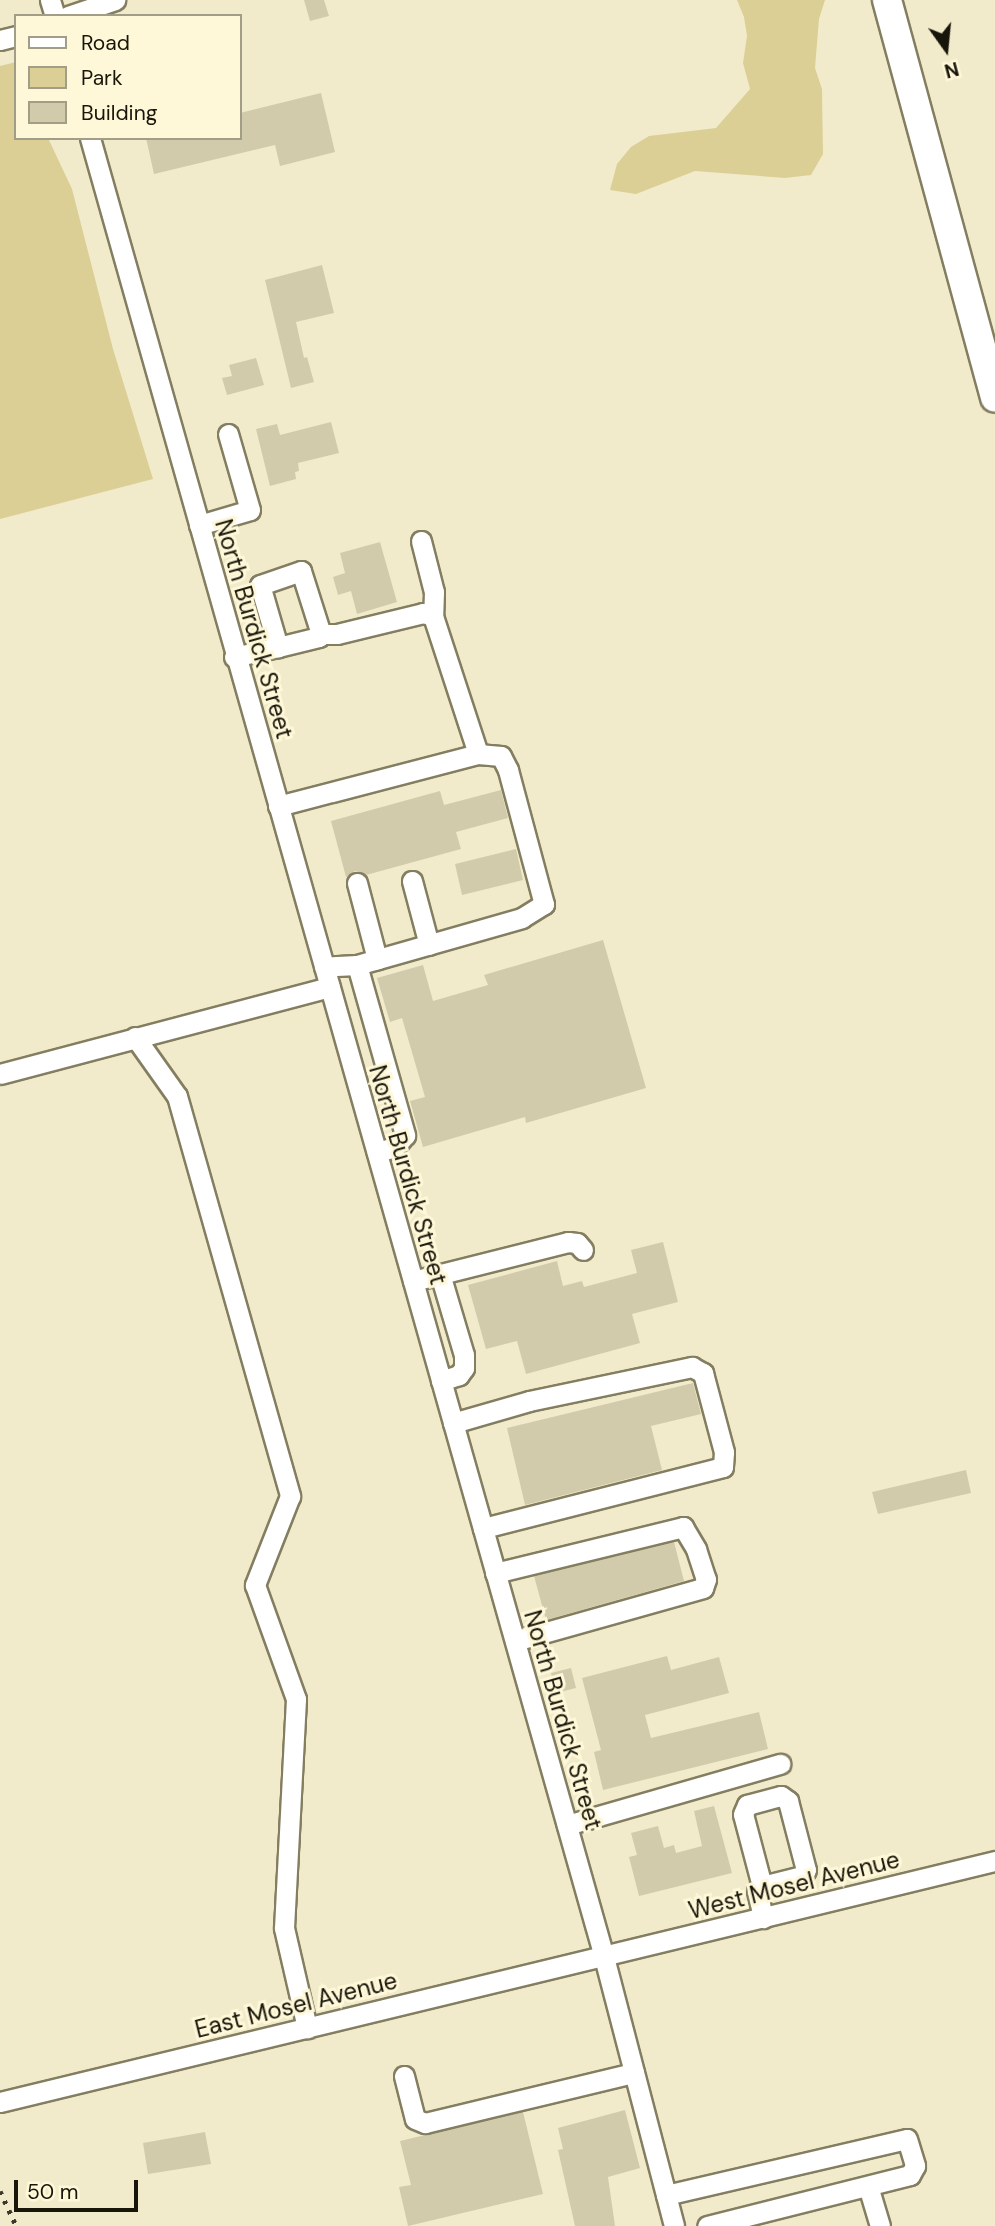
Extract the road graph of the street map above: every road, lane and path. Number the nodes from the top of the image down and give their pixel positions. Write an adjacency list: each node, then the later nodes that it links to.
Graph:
1 (115, 0): 3 (street)
2 (887, 0): 5 (highway)
3 (74, 14)
4 (91, 140): 7 (street, North Burdick Street)
5 (995, 398)
6 (228, 434): 7 (street)
7 (199, 526): 12 (street, North Burdick Street)
8 (421, 541): 9 (street)
9 (433, 616): 10 (street); 13 (street)
10 (321, 634): 11 (street); 11 (street)
11 (278, 647): 12 (street)
12 (234, 656): 14 (street, North Burdick Street)
13 (478, 754): 14 (street); 17 (street)
14 (278, 806): 20 (street, North Burdick Street)
15 (412, 881): 17 (street)
16 (357, 883): 18 (street)
17 (429, 945): 18 (street)
18 (377, 959): 19 (street)
19 (357, 965): 20 (street); 24 (street)
20 (324, 967): 21 (street, North Burdick Street)
21 (330, 987): 22 (street); 24 (street, North Burdick Street)
22 (135, 1037): 23 (street); 41 (street)
23 (0, 1074)
24 (377, 1152): 27 (street, North Burdick Street)
25 (583, 1250): 26 (street)
26 (440, 1274): 27 (street); 28 (street)
27 (413, 1281): 29 (street, North Burdick Street)
28 (455, 1325): 29 (street); 30 (street)
29 (427, 1332): 30 (street, North Burdick Street)
30 (441, 1381): 31 (street, North Burdick Street)
31 (453, 1423): 32 (street, North Burdick Street); 32 (street)
32 (483, 1528): 33 (street, North Burdick Street)
33 (495, 1573): 34 (street, North Burdick Street); 34 (street)
34 (515, 1641): 36 (street, North Burdick Street)
35 (780, 1764): 36 (street)
36 (567, 1825): 40 (street, North Burdick Street)
37 (995, 1861): 39 (street, West Mosel Avenue)
38 (762, 1886): 38 (street); 39 (street)
39 (763, 1918): 40 (street, West Mosel Avenue)
40 (604, 1957): 41 (street, East Mosel Avenue); 42 (street, North Burdick Street)
41 (307, 2028): 44 (street, East Mosel Avenue)
42 (634, 2073): 43 (street); 46 (street, North Burdick Street)
43 (404, 2076)
44 (0, 2102)
45 (868, 2186): 46 (street); 48 (street); 49 (street)
46 (666, 2195): 47 (street, North Burdick Street)
47 (674, 2226)
48 (707, 2226)
49 (880, 2226)

